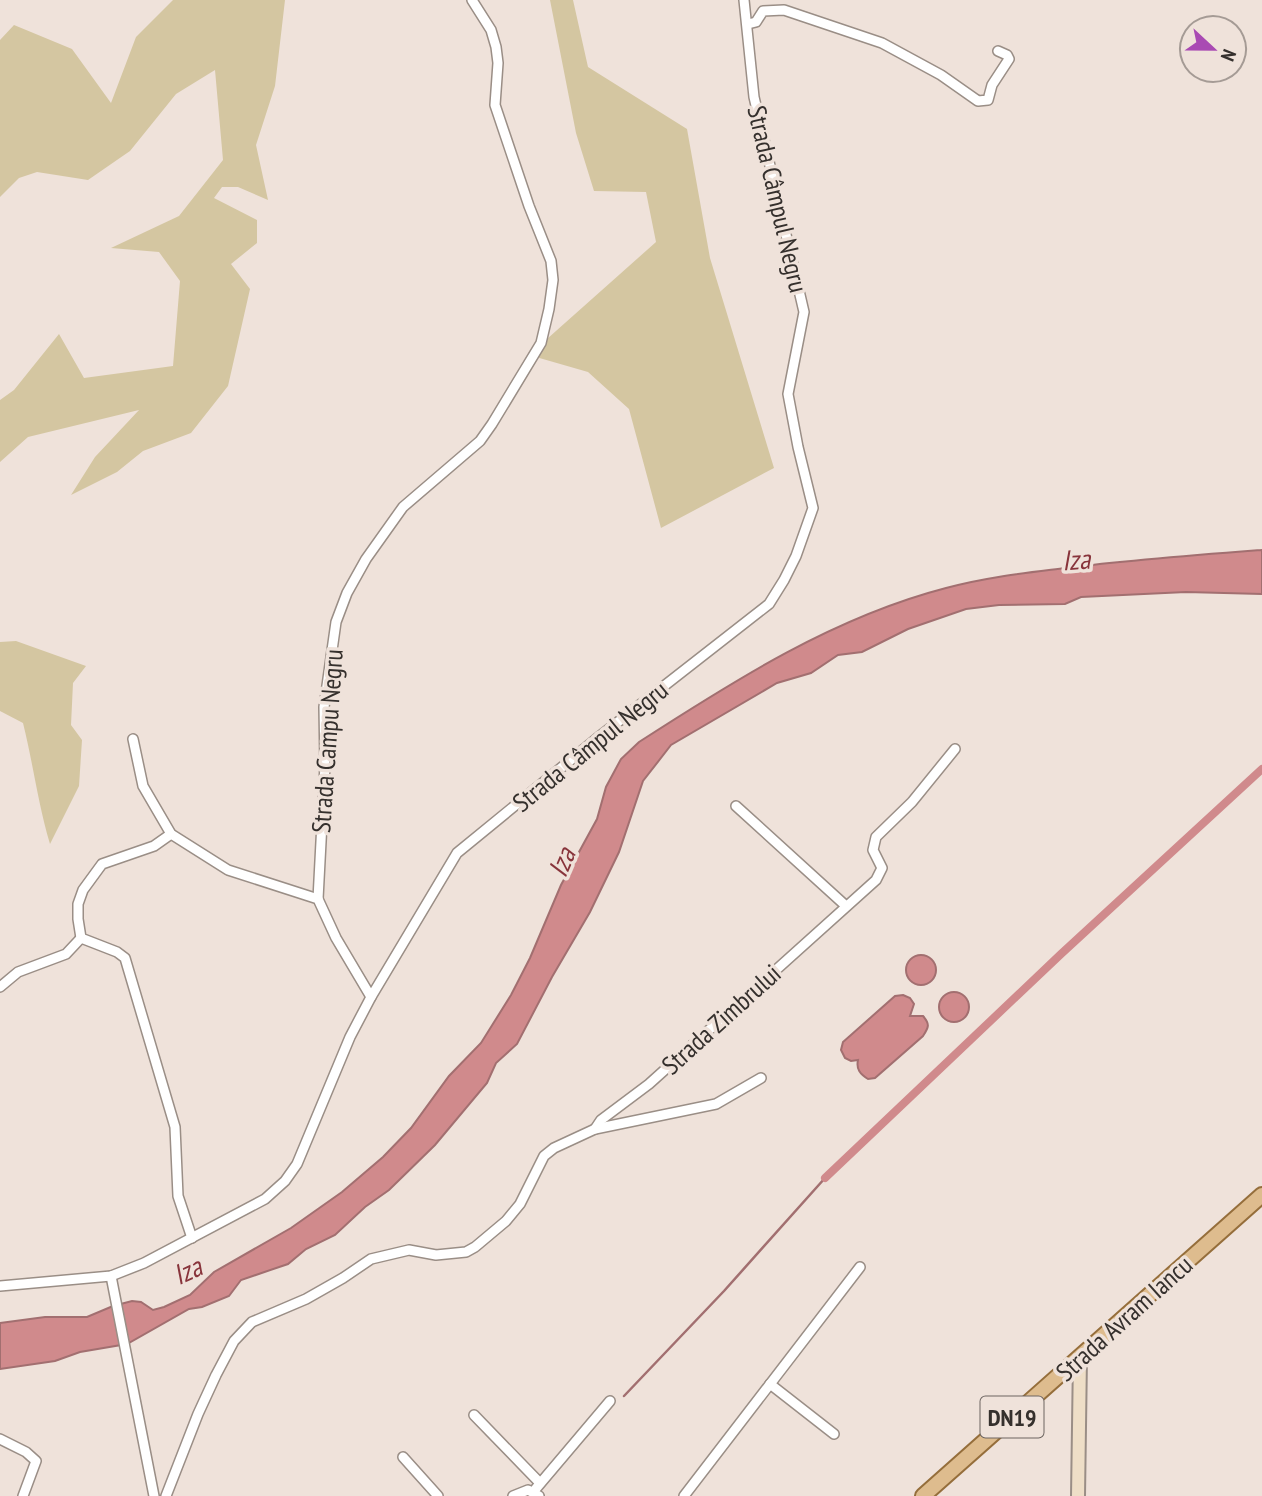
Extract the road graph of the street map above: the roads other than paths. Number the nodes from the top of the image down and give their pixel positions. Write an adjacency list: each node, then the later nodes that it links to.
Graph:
1 (472, 0): 9 (street, Strada Campu Negru)
2 (744, 0): 3 (street, Strada Câmpul Negru)
3 (748, 24): 4 (street); 13 (street, Strada Câmpul Negru)
4 (998, 51)
5 (133, 739): 8 (street)
6 (955, 749): 10 (street, Strada Zimbrului)
7 (736, 806): 10 (street)
8 (171, 834): 9 (street); 11 (street)
9 (318, 899): 13 (street, Strada Campu Negru)
10 (846, 906): 15 (street, Strada Zimbrului)
11 (81, 938): 12 (street); 17 (street)
12 (0, 987)
13 (371, 997): 17 (street, Strada Câmpul Negru)
14 (761, 1078): 15 (street, Strada Zimbrului)
15 (595, 1129): 32 (street, Strada Zimbrului)
16 (1262, 1195): 21 (main road, Strada Avram Iancu / DN19)
17 (192, 1238): 19 (street, Strada Câmpul Negru)
18 (860, 1267): 22 (street)
19 (111, 1276): 20 (street, Strada Câmpul Negru); 31 (street)
20 (0, 1286)
21 (1080, 1357): 36 (main road, Strada Avram Iancu / DN19); 37 (main road)
22 (770, 1384): 25 (street); 35 (street)
23 (610, 1401): 28 (street)
24 (474, 1415): 28 (street)
25 (834, 1434)
26 (0, 1439): 30 (street)
27 (404, 1457): 33 (street)
28 (540, 1483): 29 (street)
29 (536, 1494): 34 (street)
30 (23, 1496)
31 (154, 1496)
32 (166, 1496)
33 (438, 1496)
34 (513, 1496)
35 (684, 1496)
36 (923, 1496)
37 (1078, 1496)

